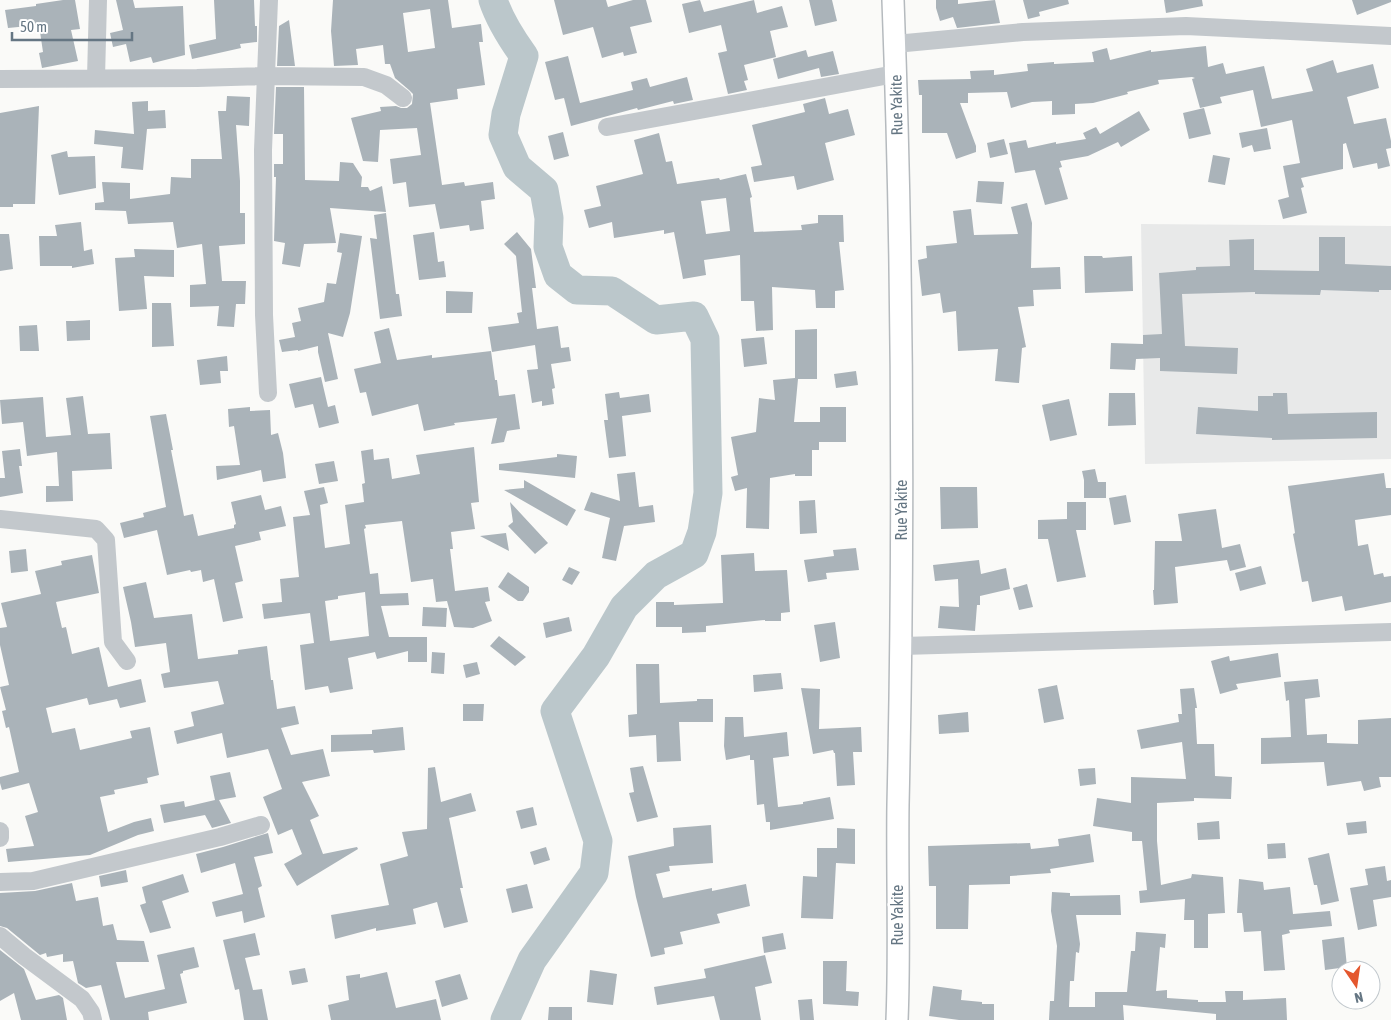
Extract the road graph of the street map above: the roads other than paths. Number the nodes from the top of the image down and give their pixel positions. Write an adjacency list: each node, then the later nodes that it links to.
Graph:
1 (98, 0): 8 (street)
2 (269, 0): 7 (street)
3 (894, 0): 5 (main road, Rue Yakite)
4 (1391, 36): 5 (street)
5 (895, 44): 6 (main road, Rue Yakite)
6 (895, 74): 11 (street); 15 (main road, Rue Yakite)
7 (265, 76): 8 (street); 10 (street); 12 (street)
8 (96, 78): 9 (street)
9 (0, 79)
10 (403, 98)
11 (607, 128)
12 (268, 393)
13 (0, 519): 16 (street)
14 (1391, 632): 15 (street)
15 (902, 646): 23 (main road, Rue Yakite)
16 (127, 661)
17 (261, 825): 20 (street)
18 (0, 831): 19 (street)
19 (0, 838)
20 (0, 882)
21 (0, 936): 22 (street)
22 (93, 1020)
23 (897, 1020)

